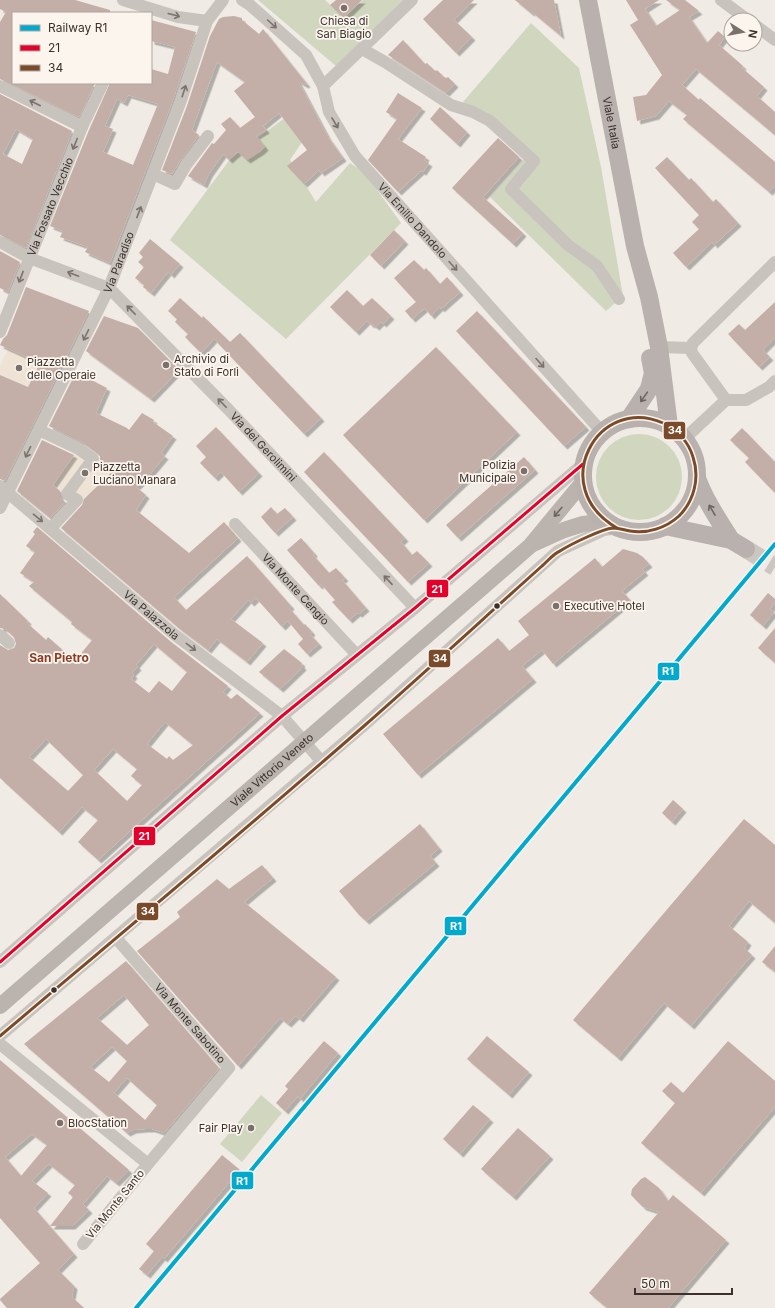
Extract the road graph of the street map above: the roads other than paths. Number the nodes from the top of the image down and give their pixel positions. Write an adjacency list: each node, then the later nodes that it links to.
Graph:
1 (223, 0): 8 (street, Via Paradiso)
2 (242, 0): 14 (street, Via Emilio Dandolo, one-way to 14)
3 (412, 0): 11 (street)
4 (588, 0): 19 (main road, Viale Italia)
5 (721, 0): 7 (street)
6 (129, 6): 8 (street, one-way to 8)
7 (737, 12)
8 (207, 21): 17 (street, Via Paradiso, one-way to 8)
9 (763, 31): 10 (street)
10 (775, 40)
11 (362, 48): 14 (street); 23 (street)
12 (103, 84): 15 (street, Via Fossato Vecchio)
13 (0, 86): 15 (street, one-way to 13)
14 (323, 86): 32 (street, Via Emilio Dandolo, one-way to 32)
15 (82, 127): 20 (street, Via Fossato Vecchio, one-way to 20)
16 (208, 136): 17 (street)
17 (153, 174): 22 (street, Via Paradiso, one-way to 17)
18 (0, 242): 20 (street)
19 (635, 246): 25 (main road, Viale Italia); 29 (main road, Viale Italia, one-way to 29)
20 (29, 258): 22 (street, one-way to 20); 24 (street, Via Fossato Vecchio, one-way to 24)
21 (775, 262): 26 (street)
22 (109, 288): 31 (street, Via Paradiso, one-way to 31); 44 (street, Via dei Gerolimini, one-way to 22)
23 (619, 299)
24 (0, 332)
25 (659, 347): 26 (street); 30 (main road, Viale Italia)
26 (691, 348): 28 (street)
27 (775, 381): 28 (street)
28 (726, 400): 33 (street)
29 (629, 419): 30 (main road); 32 (main road)
30 (669, 426): 33 (main road)
31 (39, 430): 37 (street, Via Paradiso, one-way to 37); 42 (street)
32 (602, 432): 34 (main road)
33 (684, 439): 35 (main road)
34 (584, 464): 36 (main road); 44 (street)
35 (696, 478): 41 (main road); 41 (main road, one-way to 35)
36 (583, 482): 40 (main road); 43 (main road, Viale Vittorio Veneto, one-way to 43)
37 (4, 490): 38 (street, Via Paradiso); 42 (street, Via Palazzola, one-way to 42)
38 (0, 508)
39 (235, 524): 45 (street, Via Monte Cengio)
40 (612, 524): 41 (main road); 43 (main road, Viale Vittorio Veneto); 48 (street)
41 (665, 526)
42 (51, 528): 46 (street, Via Palazzola, one-way to 46)
43 (530, 546): 47 (main road, Viale Vittorio Veneto)
44 (415, 608): 45 (street)
45 (357, 655): 46 (street)
46 (282, 716): 47 (street, Via Palazzola); 50 (street)
47 (304, 742): 48 (street, Via Palazzola); 51 (main road, Viale Vittorio Veneto)
48 (322, 762): 49 (street)
49 (116, 938): 52 (street); 54 (street, Via Monte Sabotino)
50 (0, 962)
51 (0, 1005)
52 (0, 1036)
53 (0, 1044): 54 (street, Via Monte Santo)
54 (148, 1164): 55 (street, Via Monte Santo)
55 (84, 1244)

